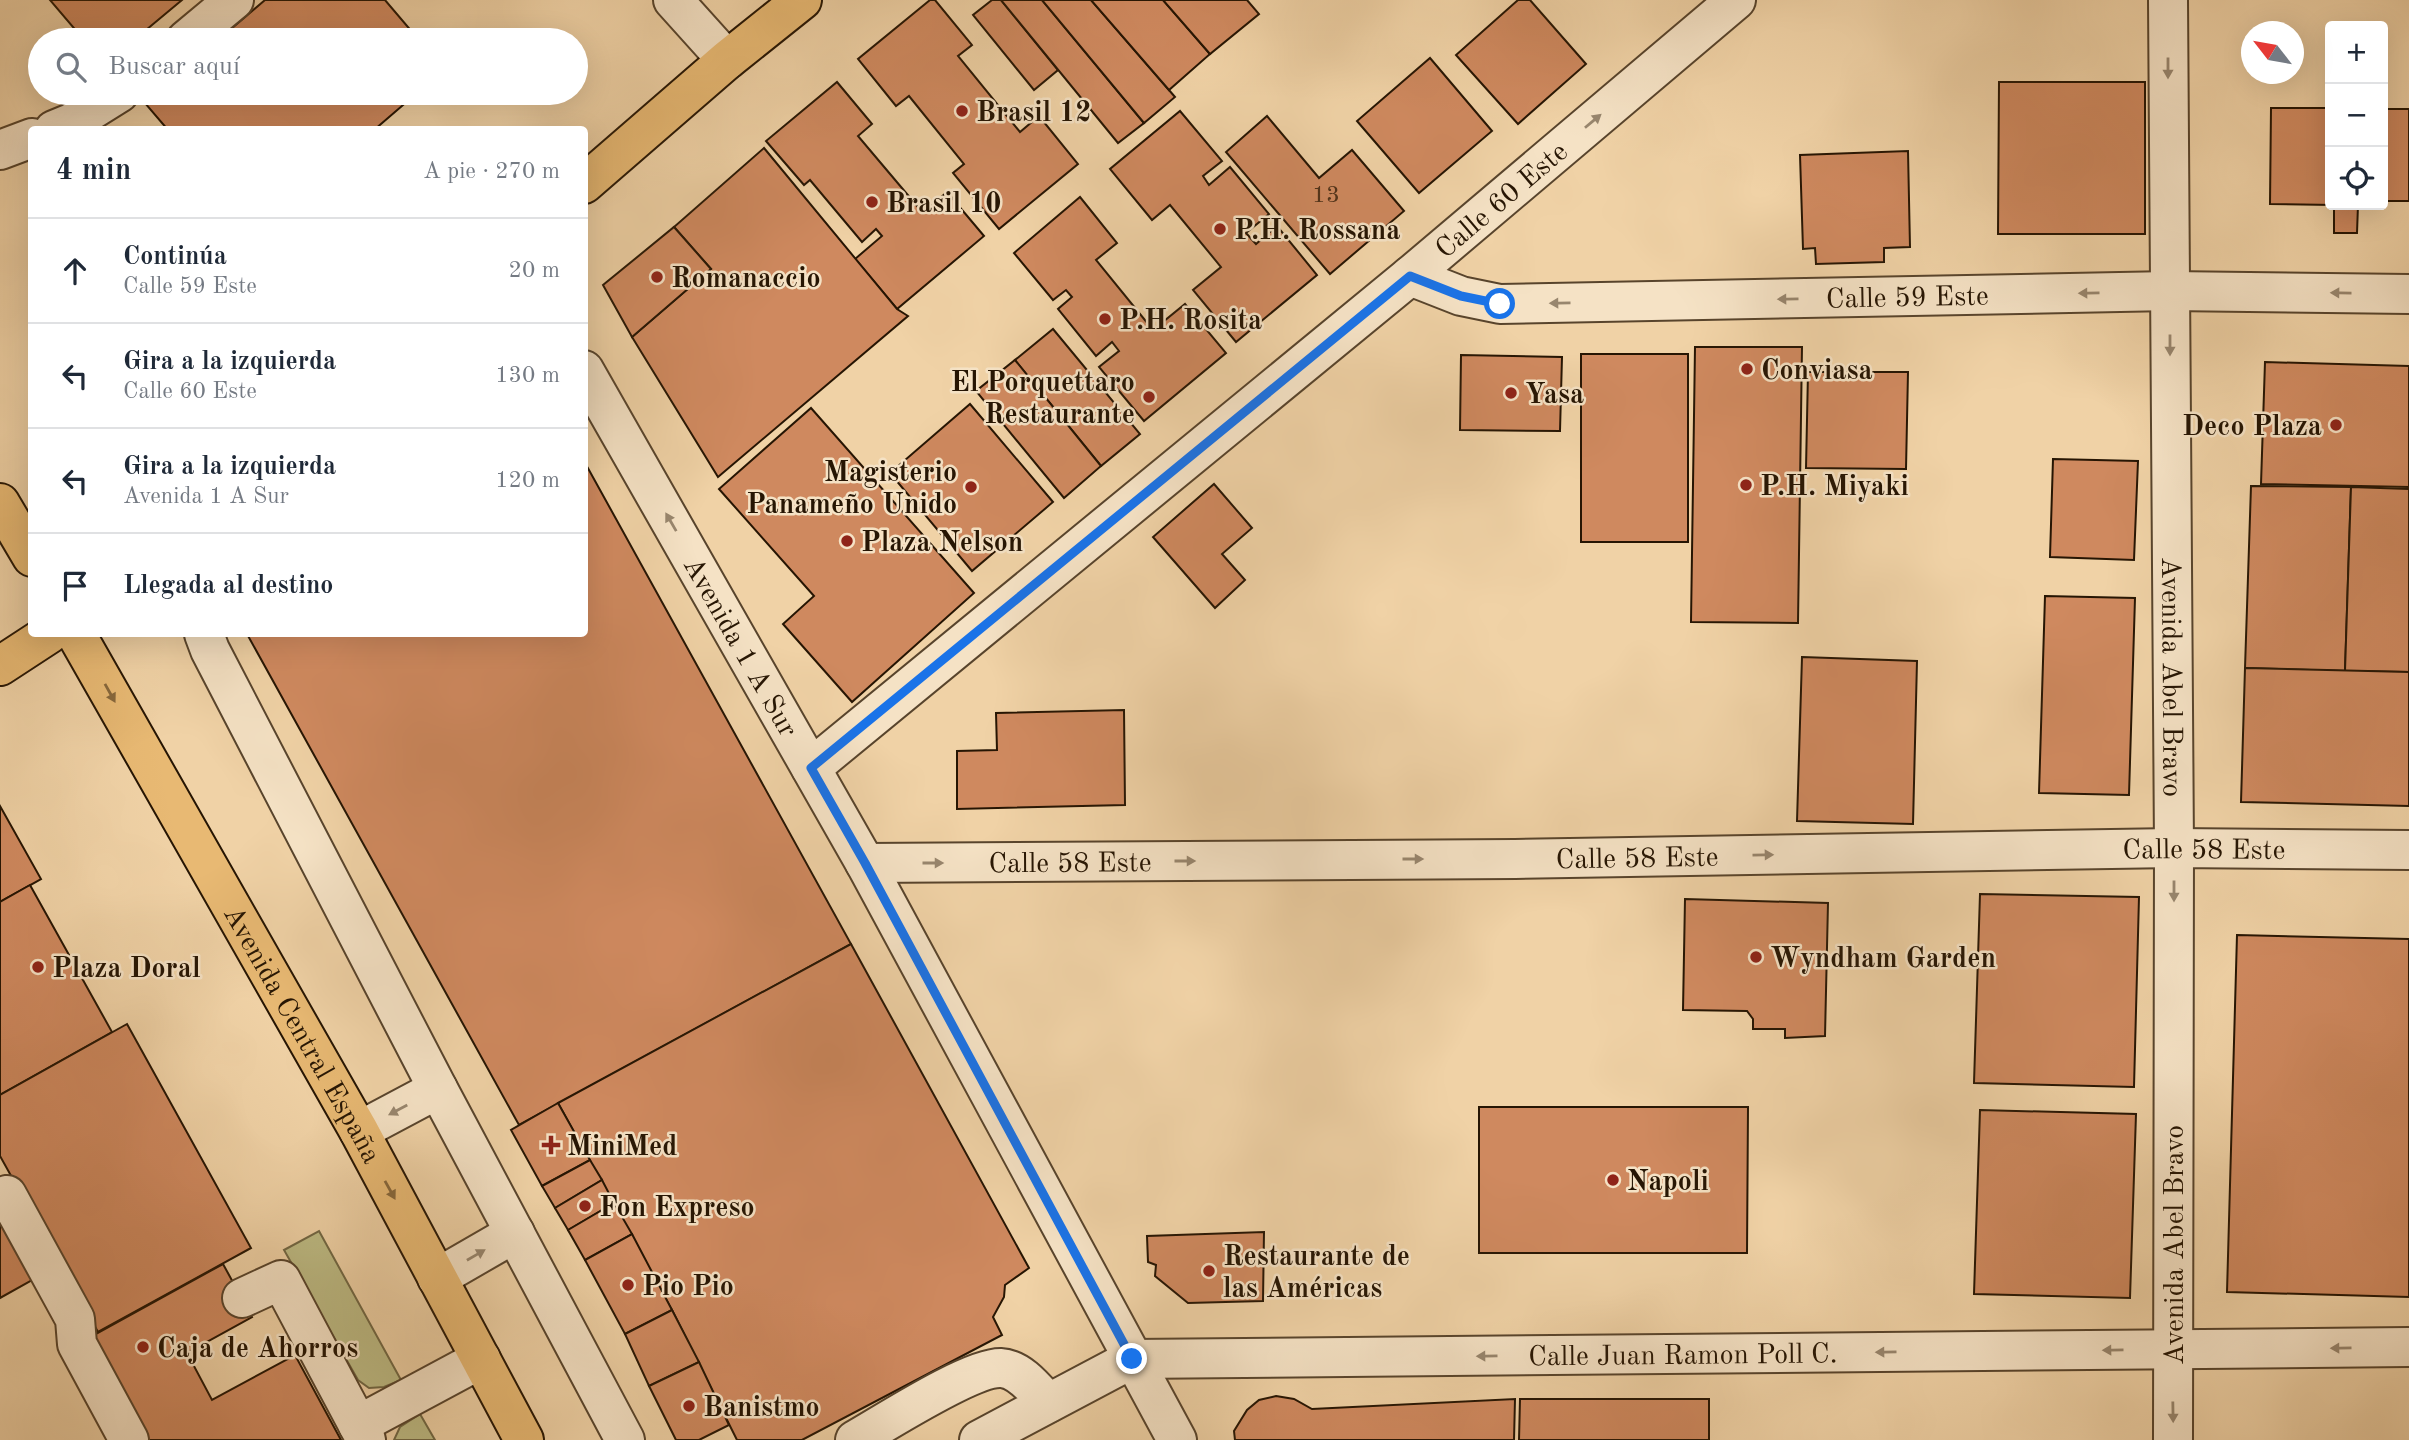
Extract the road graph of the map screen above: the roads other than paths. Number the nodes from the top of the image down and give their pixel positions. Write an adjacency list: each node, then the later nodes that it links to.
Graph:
1 (234, 0): 6 (street)
2 (673, 0): 7 (street)
3 (802, 0): 7 (main road)
4 (1736, 0): 13 (street, Calle 60 Este, one-way to 4)
5 (2168, 0): 14 (street, Avenida Abel Bravo, one-way to 14)
6 (200, 28)
7 (727, 60): 12 (main road)
8 (100, 105): 9 (street)
9 (64, 126)
10 (28, 140): 11 (street)
11 (0, 150)
12 (588, 181)
13 (1410, 276): 14 (street, Calle 59 Este, one-way to 13); 23 (street, Calle 60 Este)
14 (2170, 291): 15 (street, Calle 59 Este, one-way to 14); 24 (street, Avenida Abel Bravo, one-way to 24)
15 (2409, 294)
16 (588, 377): 23 (street, Avenida 1 A Sur, one-way to 16)
17 (0, 503): 18 (main road)
18 (28, 549)
19 (44, 637): 22 (main road)
20 (78, 637): 28 (main road, Avenida Central España, one-way to 28)
21 (205, 637): 27 (street)
22 (0, 666)
23 (811, 768): 26 (street, Avenida 1 A Sur)
24 (2174, 848): 25 (street, Calle 58 Este); 26 (street, Calle 58 Este, one-way to 24); 34 (street, Avenida Abel Bravo, one-way to 34)
25 (2409, 850)
26 (865, 863): 36 (street, Avenida 1 A Sur)
27 (438, 1088): 28 (street, one-way to 28); 30 (street)
28 (359, 1131): 31 (main road, Avenida Central España, one-way to 31)
29 (7, 1195): 39 (street)
30 (515, 1233): 31 (street, one-way to 30); 41 (street)
31 (438, 1278): 35 (main road, Avenida Central España)
32 (242, 1298): 38 (street)
33 (2409, 1347): 34 (street, Calle Juan Ramon Poll C., one-way to 34)
34 (2172, 1350): 36 (street, Calle Juan Ramon Poll C., one-way to 36); 45 (street, Avenida Abel Bravo, one-way to 45)
35 (481, 1359): 38 (street); 40 (main road, Avenida Central España)
36 (1132, 1359): 37 (street, Calle Juan Ramon Poll C.); 44 (street, Avenida 1 A Sur)
37 (1048, 1403): 42 (street); 43 (street, Calle Juan Ramon Poll C.)
38 (362, 1432)
39 (129, 1440)
40 (524, 1440)
41 (625, 1440)
42 (855, 1440)
43 (979, 1440)
44 (1177, 1440)
45 (2173, 1440)

